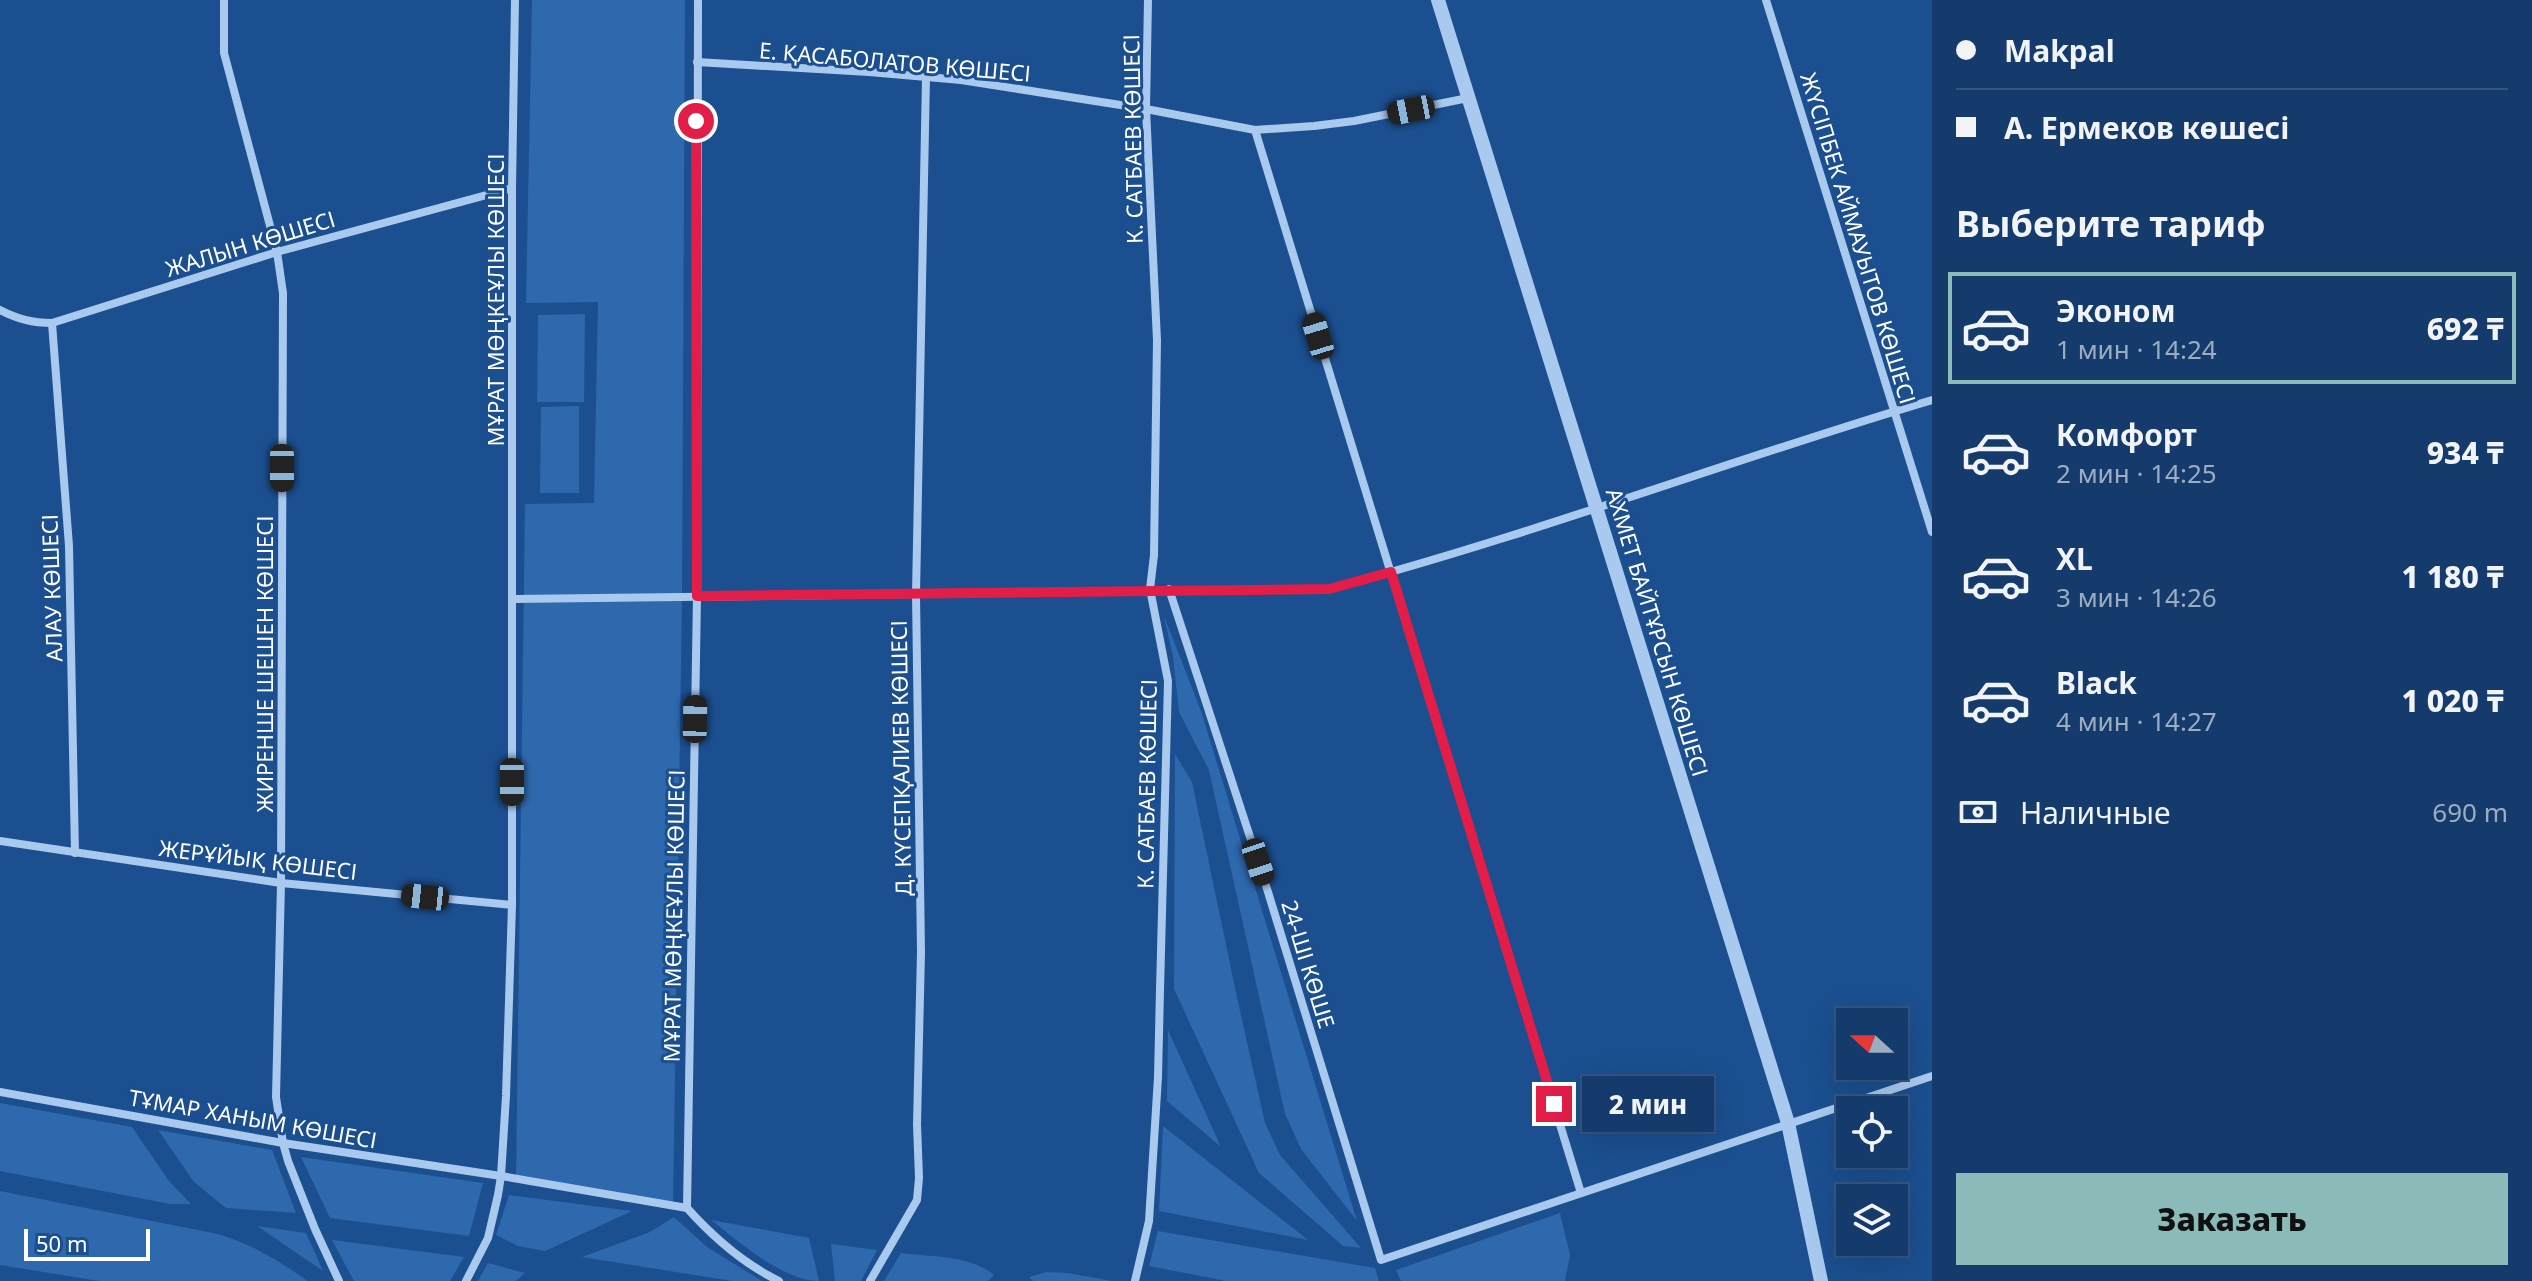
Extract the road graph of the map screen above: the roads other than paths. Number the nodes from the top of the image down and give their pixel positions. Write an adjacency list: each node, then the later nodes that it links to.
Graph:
1 (224, 0): 13 (street, ЖИРЕНШЕ ШЕШЕН КӨШЕСІ)
2 (515, 0): 12 (street, МҰРАТ МӨҢКЕҰЛЫ КӨШЕСІ)
3 (698, 0): 7 (street, МҰРАТ МӨҢКЕҰЛЫ КӨШЕСІ)
4 (1148, 0): 10 (street, К. САТБАЕВ КӨШЕСІ)
5 (1438, 0): 9 (street, АХМЕТ БАЙТҰРСЫН КӨШЕСІ)
6 (1766, 0): 17 (street, ЖҮСІПБЕК АЙМАУЫТОВ КӨШЕСІ)
7 (697, 62): 8 (street, Е. ҚАСАБОЛАТОВ КӨШЕСІ); 24 (street, МҰРАТ МӨҢКЕҰЛЫ КӨШЕСІ)
8 (926, 77): 10 (street, Е. ҚАСАБОЛАТОВ КӨШЕСІ); 23 (street, Д. КҮСЕПҚАЛИЕВ КӨШЕСІ)
9 (1468, 98): 11 (street, Е. ҚАСАБОЛАТОВ КӨШЕСІ); 18 (street, АХМЕТ БАЙТҰРСЫН КӨШЕСІ)
10 (1146, 109): 11 (street, Е. ҚАСАБОЛАТОВ КӨШЕСІ); 21 (street, К. САТБАЕВ КӨШЕСІ)
11 (1255, 130): 20 (street)
12 (512, 188): 13 (street, ЖАЛЫН КӨШЕСІ); 25 (street, МҰРАТ МӨҢКЕҰЛЫ КӨШЕСІ)
13 (277, 252): 15 (street, ЖАЛЫН КӨШЕСІ); 28 (street, ЖИРЕНШЕ ШЕШЕН КӨШЕСІ)
14 (0, 310): 15 (street, ЖАЛЫН КӨШЕСІ)
15 (52, 323): 27 (street, АЛАУ КӨШЕСІ)
16 (1932, 400): 17 (street)
17 (1893, 412): 18 (street); 19 (street, ЖҮСІПБЕК АЙМАУЫТОВ КӨШЕСІ)
18 (1597, 509): 20 (street); 32 (street, АХМЕТ БАЙТҰРСЫН КӨШЕСІ)
19 (1932, 532)
20 (1391, 572): 22 (street); 35 (street)
21 (1150, 589): 22 (street); 23 (street); 41 (street, К. САТБАЕВ КӨШЕСІ)
22 (1169, 589): 35 (street, 24-ШІ КӨШЕ)
23 (916, 594): 24 (street); 40 (street, Д. КҮСЕПҚАЛИЕВ КӨШЕСІ)
24 (697, 596): 25 (street); 36 (street, МҰРАТ МӨҢКЕҰЛЫ КӨШЕСІ)
25 (513, 599): 29 (street, МҰРАТ МӨҢКЕҰЛЫ КӨШЕСІ)
26 (0, 841): 27 (street, ЖЕРҰЙЫҚ КӨШЕСІ)
27 (75, 853): 28 (street, ЖЕРҰЙЫҚ КӨШЕСІ)
28 (281, 883): 29 (street, ЖЕРҰЙЫҚ КӨШЕСІ); 33 (street, ЖИРЕНШЕ ШЕШЕН КӨШЕСІ)
29 (512, 905): 34 (street, МҰРАТ МӨҢКЕҰЛЫ КӨШЕСІ)
30 (1932, 1076): 32 (street)
31 (0, 1092): 33 (street, ТҰМАР ХАНЫМ КӨШЕСІ)
32 (1788, 1123): 35 (street); 42 (street, АХМЕТ БАЙТҰРСЫН КӨШЕСІ)
33 (283, 1143): 34 (street, ТҰМАР ХАНЫМ КӨШЕСІ); 37 (street, ЖИРЕНШЕ ШЕШЕН КӨШЕСІ)
34 (501, 1176): 36 (street, ТҰМАР ХАНЫМ КӨШЕСІ); 38 (street, МҰРАТ МӨҢКЕҰЛЫ КӨШЕСІ)
35 (1581, 1193)
36 (687, 1208): 39 (street)
37 (339, 1281)
38 (466, 1281)
39 (779, 1281)
40 (870, 1281)
41 (1135, 1281)
42 (1821, 1281)

